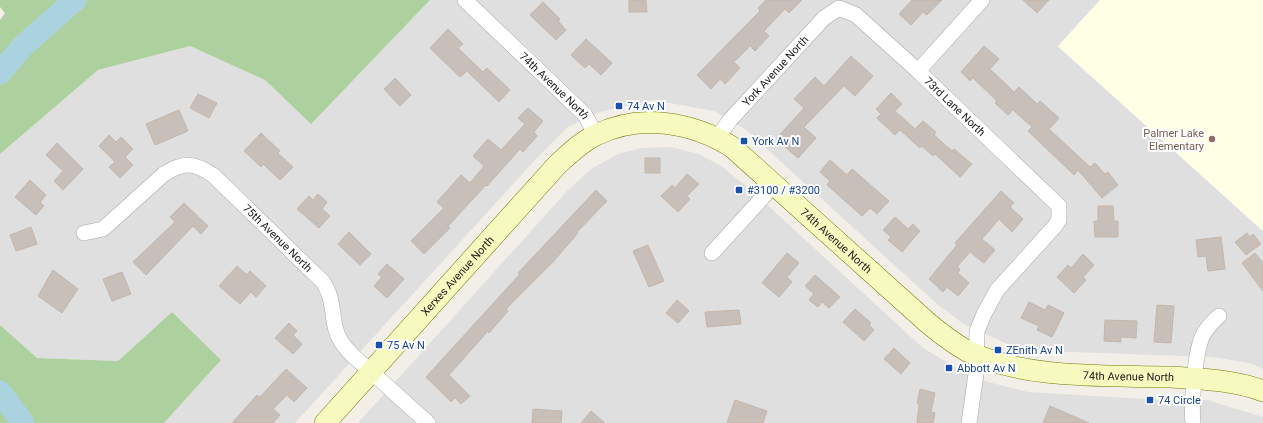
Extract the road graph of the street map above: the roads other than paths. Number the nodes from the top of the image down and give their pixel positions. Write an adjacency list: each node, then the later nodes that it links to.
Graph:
1 (465, 0): 5 (street, 74th Avenue North)
2 (982, 0): 4 (street)
3 (838, 8): 4 (street, 73rd Lane North); 6 (street, York Avenue North)
4 (918, 71): 11 (street, 73rd Lane North)
5 (596, 135): 6 (street, 74th Avenue North); 12 (street, Xerxes Avenue North)
6 (717, 138): 7 (street, 74th Avenue North)
7 (775, 184): 9 (street); 11 (street, 74th Avenue North)
8 (84, 233): 12 (street, 75th Avenue North)
9 (712, 253)
10 (1220, 316): 13 (street)
11 (976, 354): 13 (street, 74th Avenue North); 17 (street)
12 (371, 372): 15 (street, Xerxes Avenue North); 16 (street, 75th Avenue North)
13 (1195, 378): 14 (street, 74th Avenue North); 18 (street)
14 (1263, 391)
15 (325, 423)
16 (428, 423)
17 (969, 423)
18 (1193, 423)

